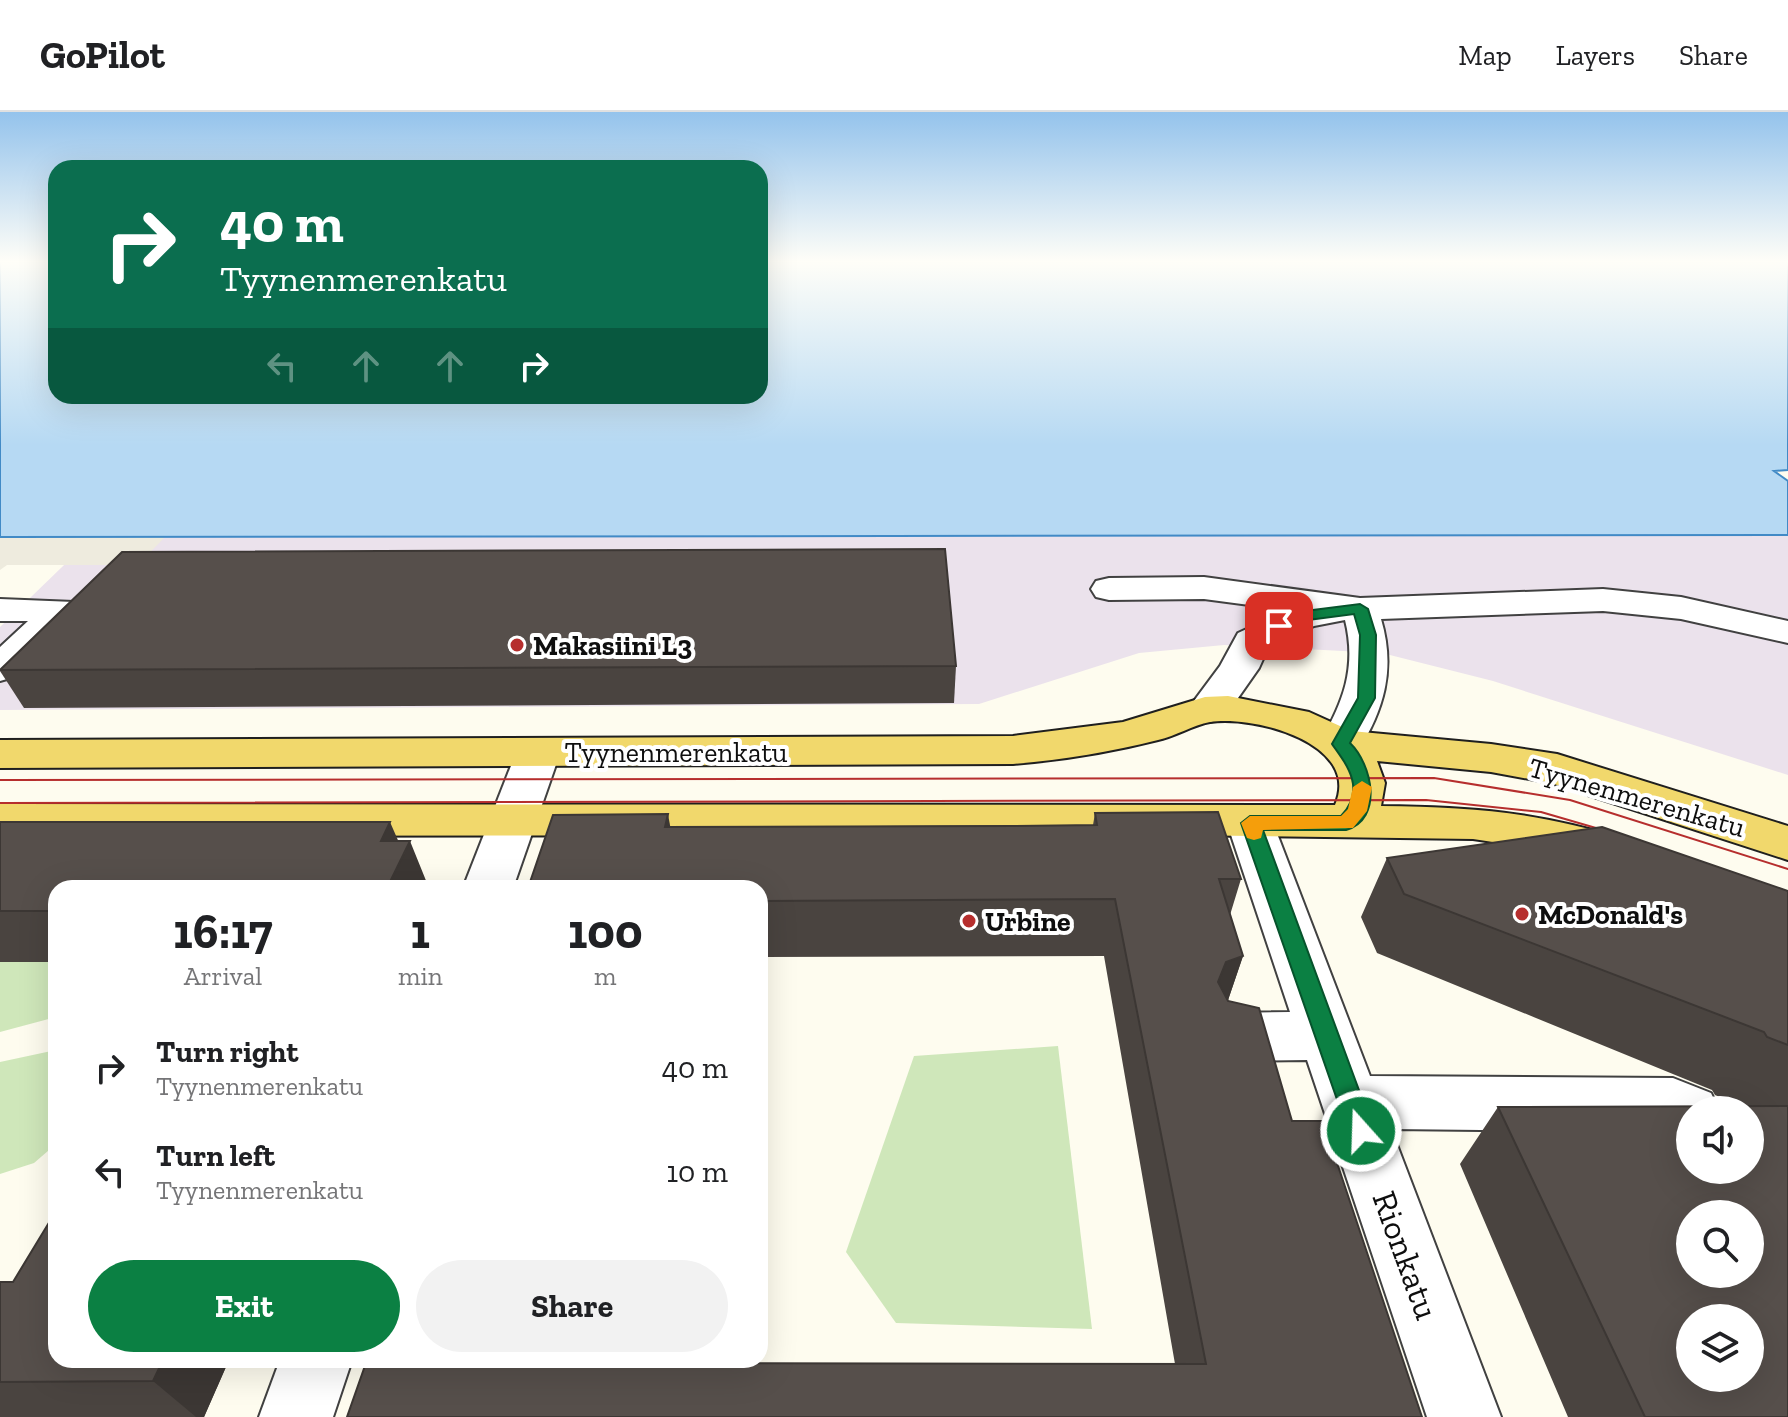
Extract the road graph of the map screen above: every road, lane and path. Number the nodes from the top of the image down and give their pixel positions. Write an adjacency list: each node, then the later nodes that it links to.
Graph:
1 (1109, 589): 5 (street)
2 (1603, 600): 3 (street); 4 (street); 7 (street)
3 (1420, 604): 5 (street); 8 (street)
4 (1788, 608)
5 (1360, 609): 10 (street); 11 (street)
6 (0, 610): 9 (street)
7 (1788, 632)
8 (1788, 662)
9 (0, 669)
10 (1209, 709): 11 (main road, Tyynenmerenkatu); 12 (main road, Tyynenmerenkatu)
11 (1341, 744): 17 (main road); 18 (main road, Tyynenmerenkatu)
12 (538, 753): 13 (main road, Tyynenmerenkatu); 14 (street)
13 (0, 754)
14 (513, 819): 15 (main road); 16 (main road); 20 (street)
15 (0, 820)
16 (1250, 823): 17 (main road); 21 (street, Rionkatu)
17 (1346, 823): 19 (main road)
18 (1788, 843)
19 (1646, 863)
20 (491, 880)
21 (1328, 1036): 22 (street); 23 (street, Rionkatu)
22 (1231, 1037)
23 (1351, 1102): 24 (street); 27 (street, Rionkatu)
24 (1676, 1106)
25 (313, 1368): 26 (street)
26 (296, 1417)
27 (1464, 1417)

